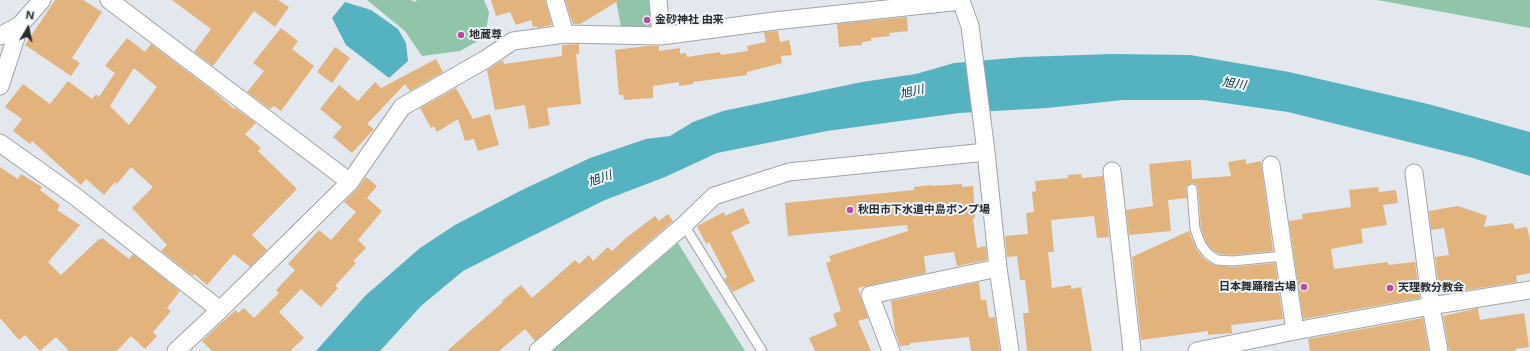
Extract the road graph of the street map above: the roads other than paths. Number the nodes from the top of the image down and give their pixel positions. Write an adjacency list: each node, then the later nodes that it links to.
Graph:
1 (42, 0): 6 (street)
2 (109, 0): 16 (street)
3 (554, 0): 7 (street)
4 (658, 0): 9 (street)
5 (871, 5): 9 (street); 12 (street)
6 (20, 25): 8 (street); 10 (street)
7 (565, 34): 9 (street); 16 (street)
8 (0, 36)
9 (661, 36)
10 (0, 86)
11 (0, 143): 23 (street)
12 (986, 152): 18 (street); 20 (street)
13 (1271, 165): 19 (street)
14 (1112, 171): 30 (street)
15 (1414, 173): 22 (street)
16 (350, 182): 23 (street)
17 (1192, 189): 19 (lane)
18 (684, 225): 26 (street); 27 (lane)
19 (1284, 256): 24 (street)
20 (998, 268): 28 (street); 29 (street)
21 (1530, 290): 22 (street)
22 (1431, 306): 24 (street); 32 (street)
23 (220, 310): 25 (street)
24 (1295, 331): 31 (street)
25 (176, 351)
26 (538, 351)
27 (762, 351)
28 (891, 351)
29 (1010, 351)
30 (1132, 351)
31 (1197, 351)
32 (1439, 351)

